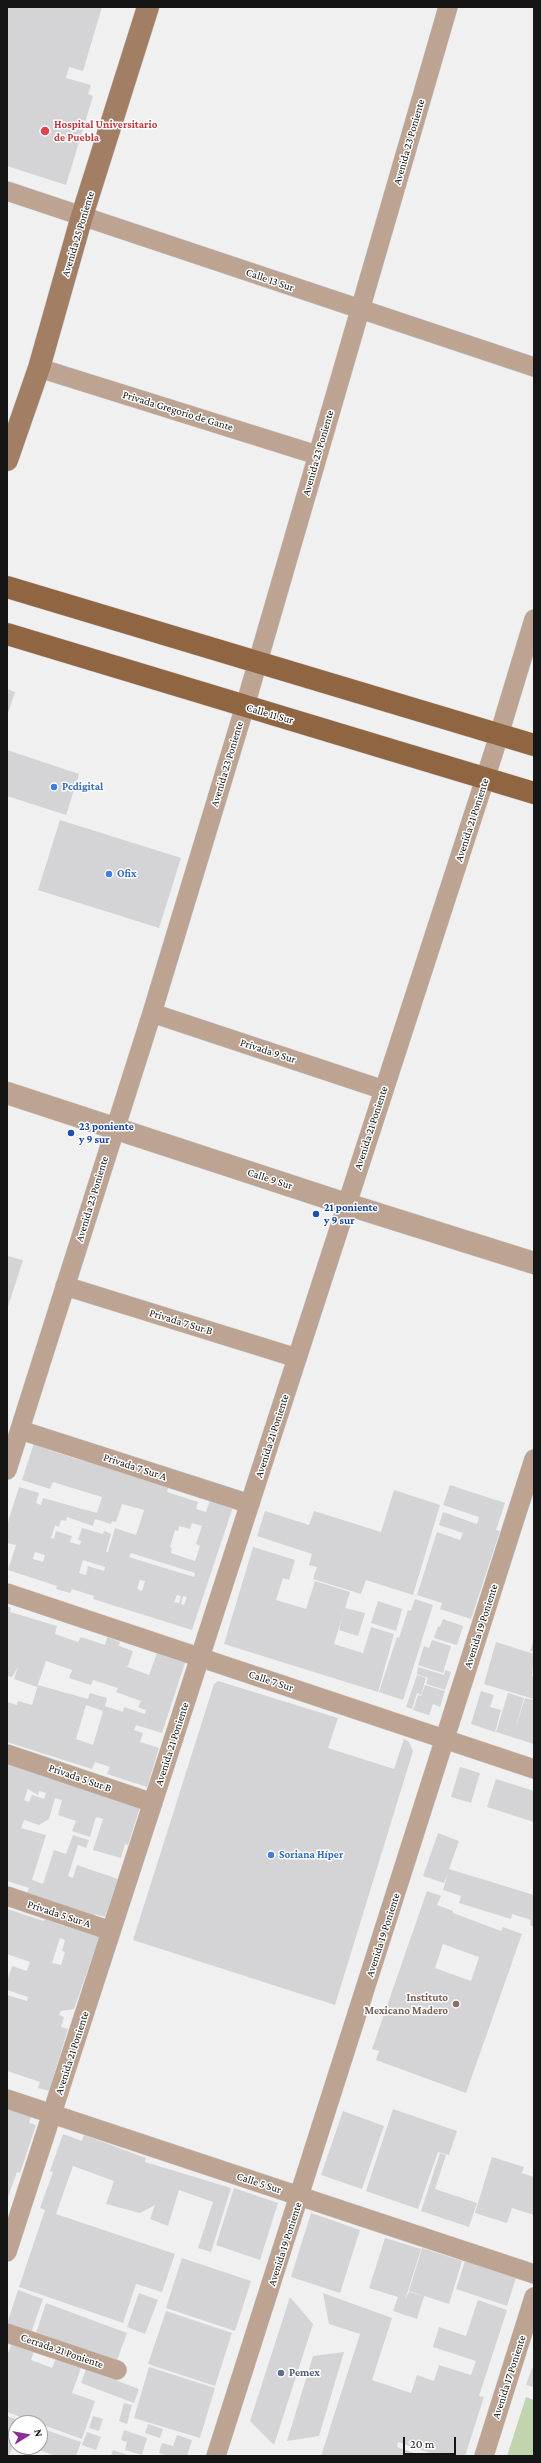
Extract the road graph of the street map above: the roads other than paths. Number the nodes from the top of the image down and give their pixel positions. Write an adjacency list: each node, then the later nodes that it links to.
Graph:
1 (148, 7): 4 (main road, Avenida 25 Poniente)
2 (448, 7): 5 (street, Avenida 23 Poniente)
3 (7, 191): 4 (street, Calle 13 Sur)
4 (82, 216): 5 (street, Calle 13 Sur); 7 (main road, Avenida 25 Poniente)
5 (360, 310): 6 (street, Calle 13 Sur); 8 (street, Avenida 23 Poniente)
6 (534, 367)
7 (39, 368): 8 (street, Privada Gregorio de Gante); 9 (main road, Avenida 25 Poniente)
8 (317, 455): 13 (street, Avenida 23 Poniente)
9 (7, 460)
10 (7, 587): 13 (main road)
11 (534, 619): 15 (street, Avenida 21 Poniente)
12 (7, 634): 14 (main road, Calle 11 Sur)
13 (257, 663): 14 (street, Avenida 23 Poniente); 15 (main road)
14 (245, 706): 17 (main road, Calle 11 Sur); 19 (street, Avenida 23 Poniente)
15 (499, 735): 16 (main road); 17 (street, Avenida 21 Poniente)
16 (534, 745)
17 (485, 778): 18 (main road, Calle 11 Sur); 20 (street, Avenida 21 Poniente)
18 (534, 793)
19 (152, 1013): 20 (street, Privada 9 Sur); 22 (street, Avenida 23 Poniente)
20 (384, 1090): 23 (street, Avenida 21 Poniente)
21 (7, 1093): 22 (street, Calle 9 Sur)
22 (114, 1128): 23 (street, Calle 9 Sur); 25 (street, Avenida 23 Poniente)
23 (346, 1204): 24 (street, Calle 9 Sur); 26 (street, Avenida 21 Poniente)
24 (534, 1263)
25 (65, 1286): 26 (street, Privada 7 Sur B); 27 (street, Avenida 23 Poniente)
26 (297, 1358): 30 (street, Avenida 21 Poniente)
27 (20, 1430): 29 (street, Avenida 23 Poniente); 30 (street, Privada 7 Sur A)
28 (534, 1459): 33 (street, Avenida 19 Poniente)
29 (7, 1470)
30 (250, 1504): 32 (street, Avenida 21 Poniente)
31 (7, 1593): 32 (street, Calle 7 Sur)
32 (200, 1658): 33 (street, Calle 7 Sur); 36 (street, Avenida 21 Poniente)
33 (445, 1740): 35 (street, Calle 7 Sur); 41 (street, Avenida 19 Poniente)
34 (7, 1754): 36 (street, Privada 5 Sur B)
35 (534, 1769)
36 (153, 1803): 38 (street, Avenida 21 Poniente)
37 (7, 1896): 38 (street, Privada 5 Sur A)
38 (111, 1931): 40 (street, Avenida 21 Poniente)
39 (7, 2099): 40 (street, Calle 5 Sur)
40 (52, 2114): 41 (street, Calle 5 Sur); 42 (street, Avenida 21 Poniente)
41 (300, 2197): 43 (street, Calle 5 Sur); 47 (street, Avenida 19 Poniente)
42 (7, 2252)
43 (534, 2274)
44 (534, 2297): 48 (street, Avenida 17 Poniente)
45 (7, 2333): 46 (street, Cerrada 21 Poniente)
46 (117, 2370)
47 (216, 2456)
48 (484, 2456)

